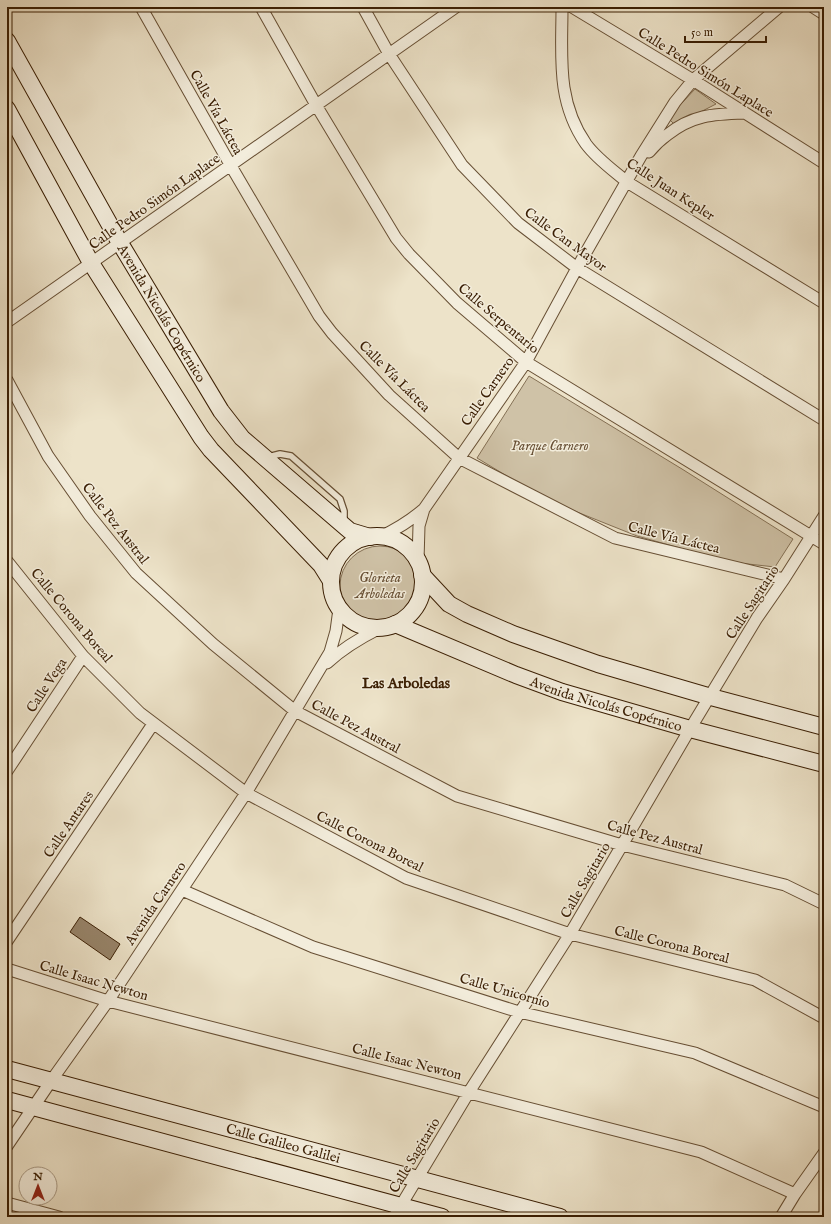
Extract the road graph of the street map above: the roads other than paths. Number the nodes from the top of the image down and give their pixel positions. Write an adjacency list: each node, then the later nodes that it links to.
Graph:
1 (141, 7): 17 (street, Calle Vía Láctea)
2 (261, 7): 13 (street, Calle Serpentario)
3 (363, 7): 11 (street, Calle Can Mayor)
4 (456, 7): 11 (street, Calle Pedro Simón Laplace)
5 (562, 7): 18 (street, Calle Juan Kepler)
6 (572, 7): 12 (street, Calle Pedro Simón Laplace)
7 (779, 7): 12 (street, Calle Carnero)
8 (813, 7): 9 (street)
9 (824, 14)
10 (7, 41): 19 (main road, Avenida Nicolás Copérnico)
11 (389, 54): 13 (street, Calle Pedro Simón Laplace); 21 (street, Calle Can Mayor)
12 (693, 80): 15 (street, Calle Pedro Simón Laplace); 18 (street, Calle Carnero)
13 (316, 105): 17 (street, Calle Pedro Simón Laplace); 24 (street, Calle Serpentario)
14 (7, 109): 20 (main road)
15 (744, 113): 16 (street, Calle Pedro Simón Laplace); 18 (street, Calle Carnero)
16 (824, 163)
17 (231, 166): 19 (street, Calle Pedro Simón Laplace); 27 (street, Calle Vía Láctea)
18 (627, 182): 21 (street, Calle Carnero); 22 (street, Calle Juan Kepler)
19 (120, 242): 20 (street, Calle Pedro Simón Laplace); 31 (main road, Avenida Nicolás Copérnico)
20 (91, 263): 23 (street, Calle Pedro Simón Laplace); 36 (main road)
21 (577, 268): 24 (street, Calle Carnero); 26 (street, Calle Can Mayor)
22 (824, 302)
23 (7, 322)
24 (526, 362): 27 (street, Calle Carnero); 30 (street, Calle Serpentario)
25 (7, 380): 42 (street, Calle Pez Austral)
26 (824, 420)
27 (458, 458): 28 (street, Calle Carnero); 35 (street, Calle Vía Láctea)
28 (424, 509): 31 (street, Calle Carnero); 34 (street, Calle Carnero)
29 (824, 516): 30 (street, Calle Sagitario)
30 (811, 536): 32 (street, Calle Serpentario); 35 (street, Calle Sagitario)
31 (375, 537): 34 (main road); 36 (main road)
32 (824, 544)
33 (7, 561): 39 (street, Calle Corona Boreal)
34 (420, 568): 38 (main road); 41 (main road)
35 (784, 579): 41 (street, Calle Sagitario)
36 (330, 581): 37 (main road)
37 (339, 609): 38 (main road); 40 (street, Avenida Carnero)
38 (388, 626): 40 (street, Avenida Carnero); 45 (main road, Avenida Nicolás Copérnico)
39 (83, 656): 43 (street, Calle Corona Boreal); 47 (street, Calle Vega)
40 (319, 670): 42 (street, Avenida Carnero)
41 (711, 697): 44 (main road); 45 (street, Calle Sagitario)
42 (295, 711): 48 (street, Avenida Carnero); 49 (street, Calle Pez Austral)
43 (153, 724): 48 (street, Calle Corona Boreal); 53 (street, Calle Antares)
44 (824, 727)
45 (690, 729): 46 (main road, Avenida Nicolás Copérnico); 49 (street, Calle Sagitario)
46 (824, 764)
47 (7, 771)
48 (246, 793): 50 (street, Avenida Carnero); 52 (street, Calle Corona Boreal)
49 (622, 845): 51 (street, Calle Pez Austral); 52 (street, Calle Sagitario)
50 (182, 890): 55 (street, Avenida Carnero); 56 (street, Calle Unicornio)
51 (824, 904)
52 (570, 934): 56 (street, Calle Sagitario); 57 (street, Calle Corona Boreal)
53 (7, 941)
54 (7, 969): 55 (street, Calle Isaac Newton)
55 (108, 1001): 59 (street, Avenida Carnero); 60 (street, Calle Isaac Newton)
56 (520, 1012): 60 (street, Calle Sagitario); 63 (street, Calle Unicornio)
57 (824, 1018)
58 (7, 1070): 59 (main road, Calle Galileo Galilei)
59 (51, 1081): 62 (street, Avenida Carnero); 66 (main road, Calle Galileo Galilei)
60 (469, 1092): 66 (street, Calle Sagitario); 67 (street, Calle Isaac Newton)
61 (7, 1100): 62 (main road)
62 (34, 1107): 64 (street, Avenida Carnero); 69 (main road)
63 (824, 1107)
64 (7, 1146)
65 (824, 1153): 67 (street)
66 (417, 1179): 69 (street, Calle Sagitario); 72 (main road, Calle Galileo Galilei)
67 (795, 1194): 73 (street)
68 (7, 1203): 70 (street)
69 (397, 1212): 71 (main road)
70 (59, 1217)
71 (442, 1217)
72 (560, 1217)
73 (781, 1217)

